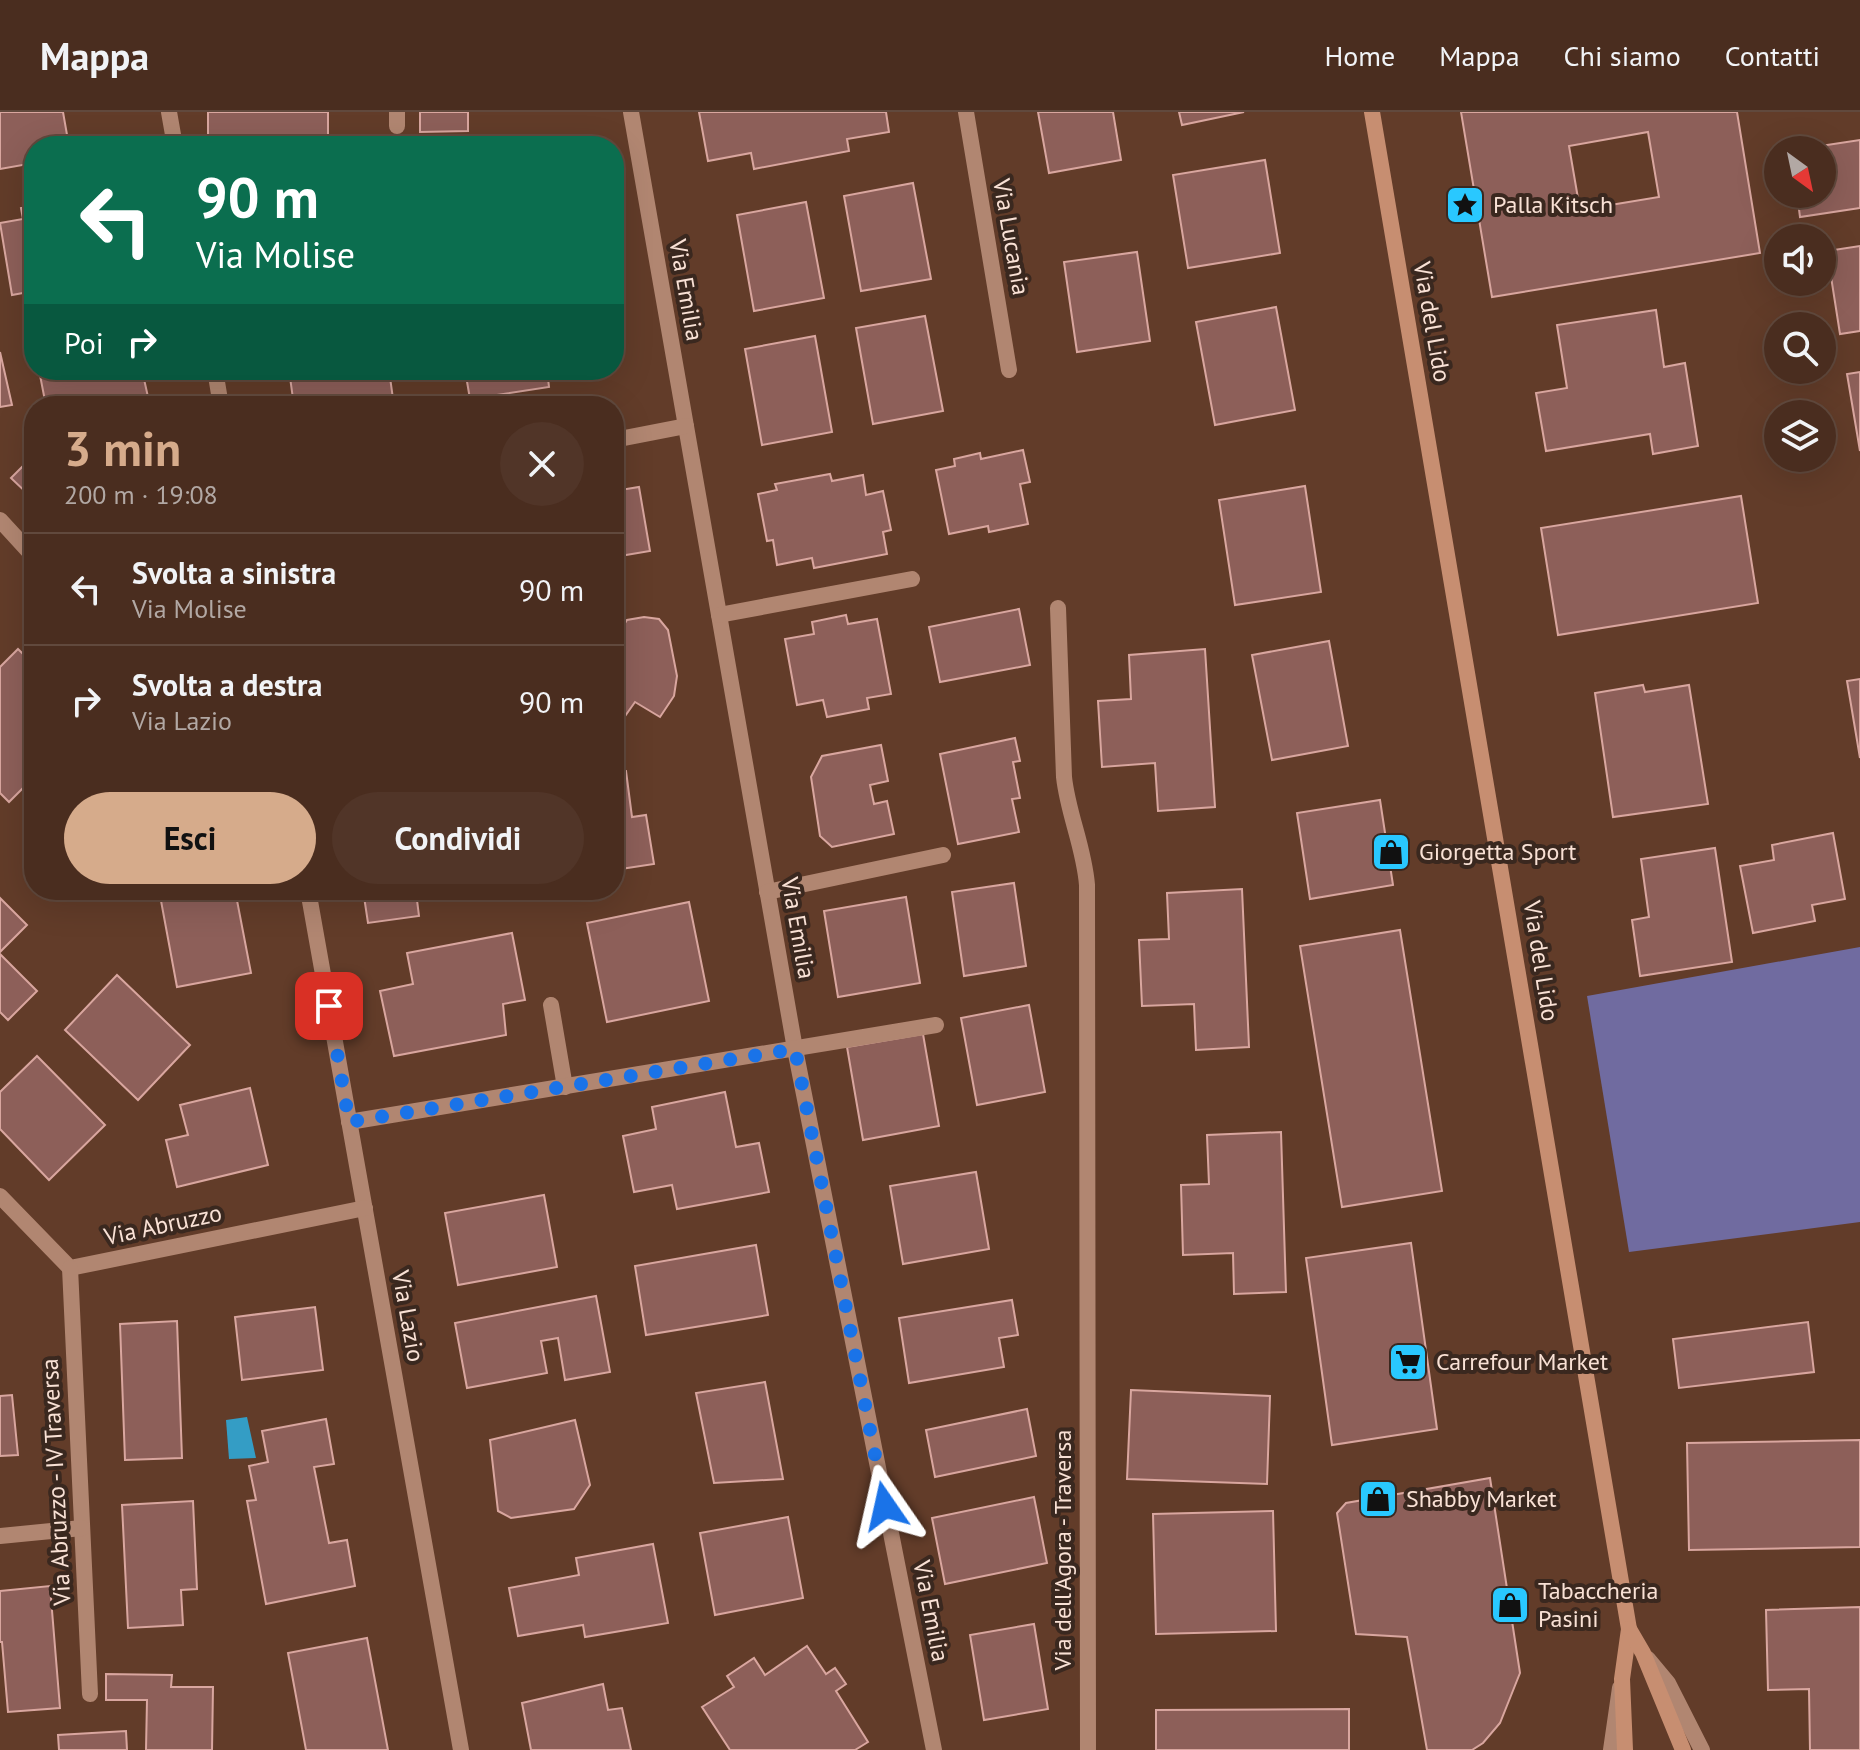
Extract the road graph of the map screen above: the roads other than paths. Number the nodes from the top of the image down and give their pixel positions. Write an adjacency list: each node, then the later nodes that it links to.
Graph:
1 (169, 112): 5 (street)
2 (631, 112): 7 (street, Via Emilia)
3 (966, 112): 6 (street, Via Lucania)
4 (1372, 112): 27 (main road, Via del Lido)
5 (173, 136)
6 (1009, 370)
7 (686, 426): 8 (street); 13 (street, Via Emilia)
8 (624, 438)
9 (0, 520): 10 (street)
10 (24, 546)
11 (912, 579): 13 (street)
12 (1058, 608): 33 (street, Via dell'Agora - Traversa)
13 (719, 615): 15 (street, Via Emilia)
14 (943, 855): 15 (street)
15 (767, 892): 19 (street, Via Emilia)
16 (310, 900): 21 (street, Via Lazio)
17 (551, 1005): 20 (street)
18 (936, 1025): 19 (street)
19 (795, 1049): 20 (street); 32 (street, Via Emilia)
20 (565, 1087): 21 (street)
21 (349, 1122): 23 (street, Via Lazio)
22 (0, 1196): 24 (street)
23 (365, 1208): 24 (street, Via Abruzzo); 31 (street, Via Lazio)
24 (70, 1268): 25 (street, Via Abruzzo - IV Traversa)
25 (82, 1528): 26 (street); 30 (street, Via Abruzzo - IV Traversa)
26 (0, 1536)
27 (1629, 1629): 28 (main road, Via del Lido); 29 (main road, Via del Lido)
28 (1643, 1653): 36 (main road, Via del Lido); 37 (street)
29 (1622, 1679): 34 (street, Via del Lido); 35 (main road, Via del Lido)
30 (90, 1694)
31 (461, 1750)
32 (934, 1750)
33 (1088, 1750)
34 (1611, 1750)
35 (1625, 1750)
36 (1683, 1750)
37 (1702, 1750)

